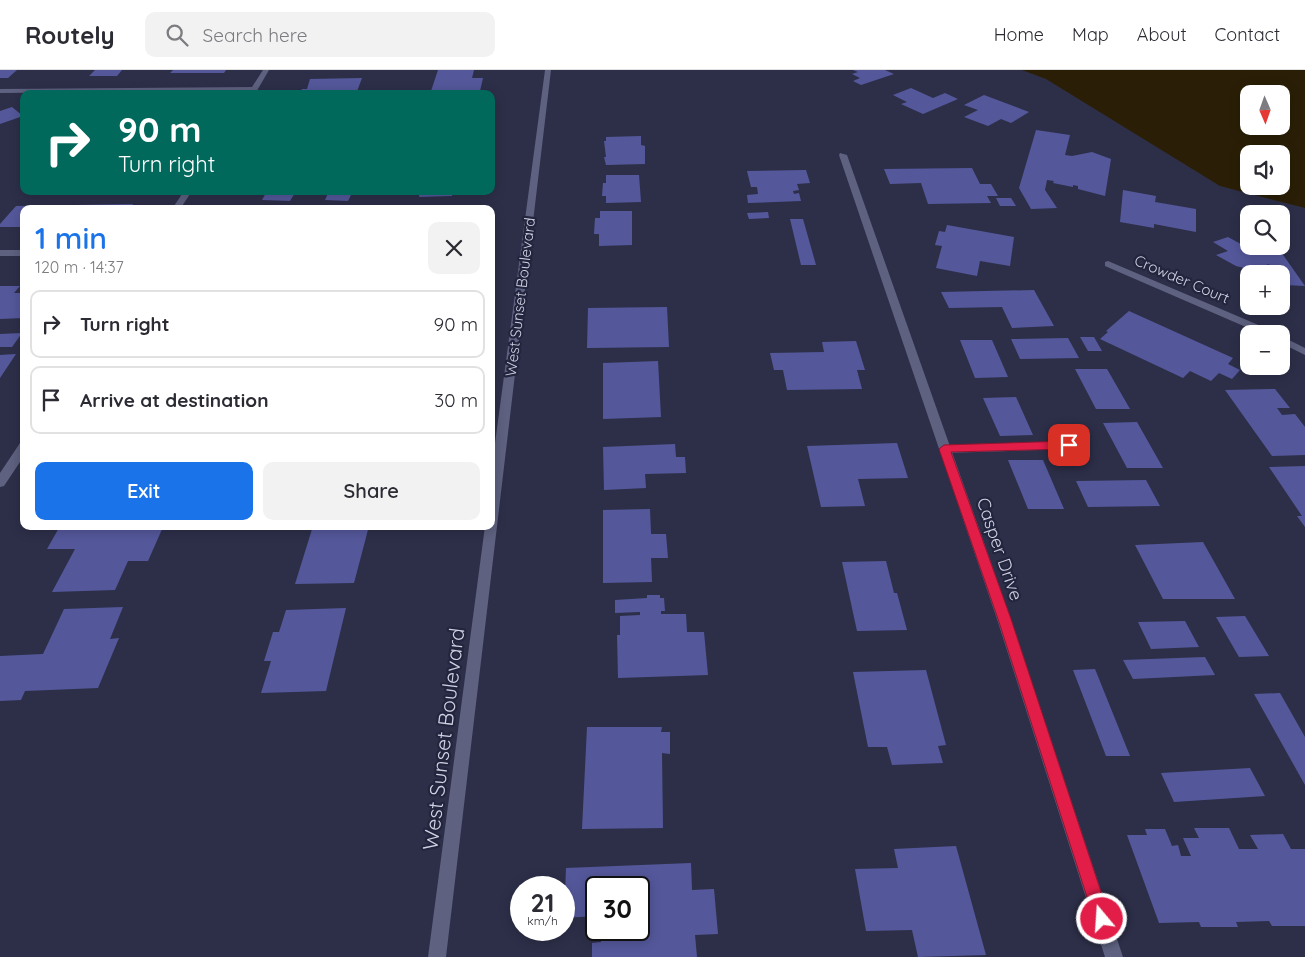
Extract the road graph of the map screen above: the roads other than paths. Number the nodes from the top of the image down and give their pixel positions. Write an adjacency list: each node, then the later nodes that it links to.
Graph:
1 (266, 70): 3 (street)
2 (548, 70): 17 (street, West Sunset Boulevard)
3 (253, 90)
4 (0, 91): 5 (street)
5 (20, 91)
6 (843, 155): 14 (street, Casper Drive)
7 (0, 253): 8 (street)
8 (20, 253)
9 (1108, 264): 10 (street, Crowder Court)
10 (1250, 325)
11 (1290, 343): 12 (street)
12 (1305, 352)
13 (1069, 445): 14 (street)
14 (944, 449): 20 (street, Casper Drive)
15 (20, 452): 16 (street)
16 (0, 483)
17 (495, 493)
18 (490, 530): 19 (street, West Sunset Boulevard)
19 (437, 957)
20 (1114, 957)

